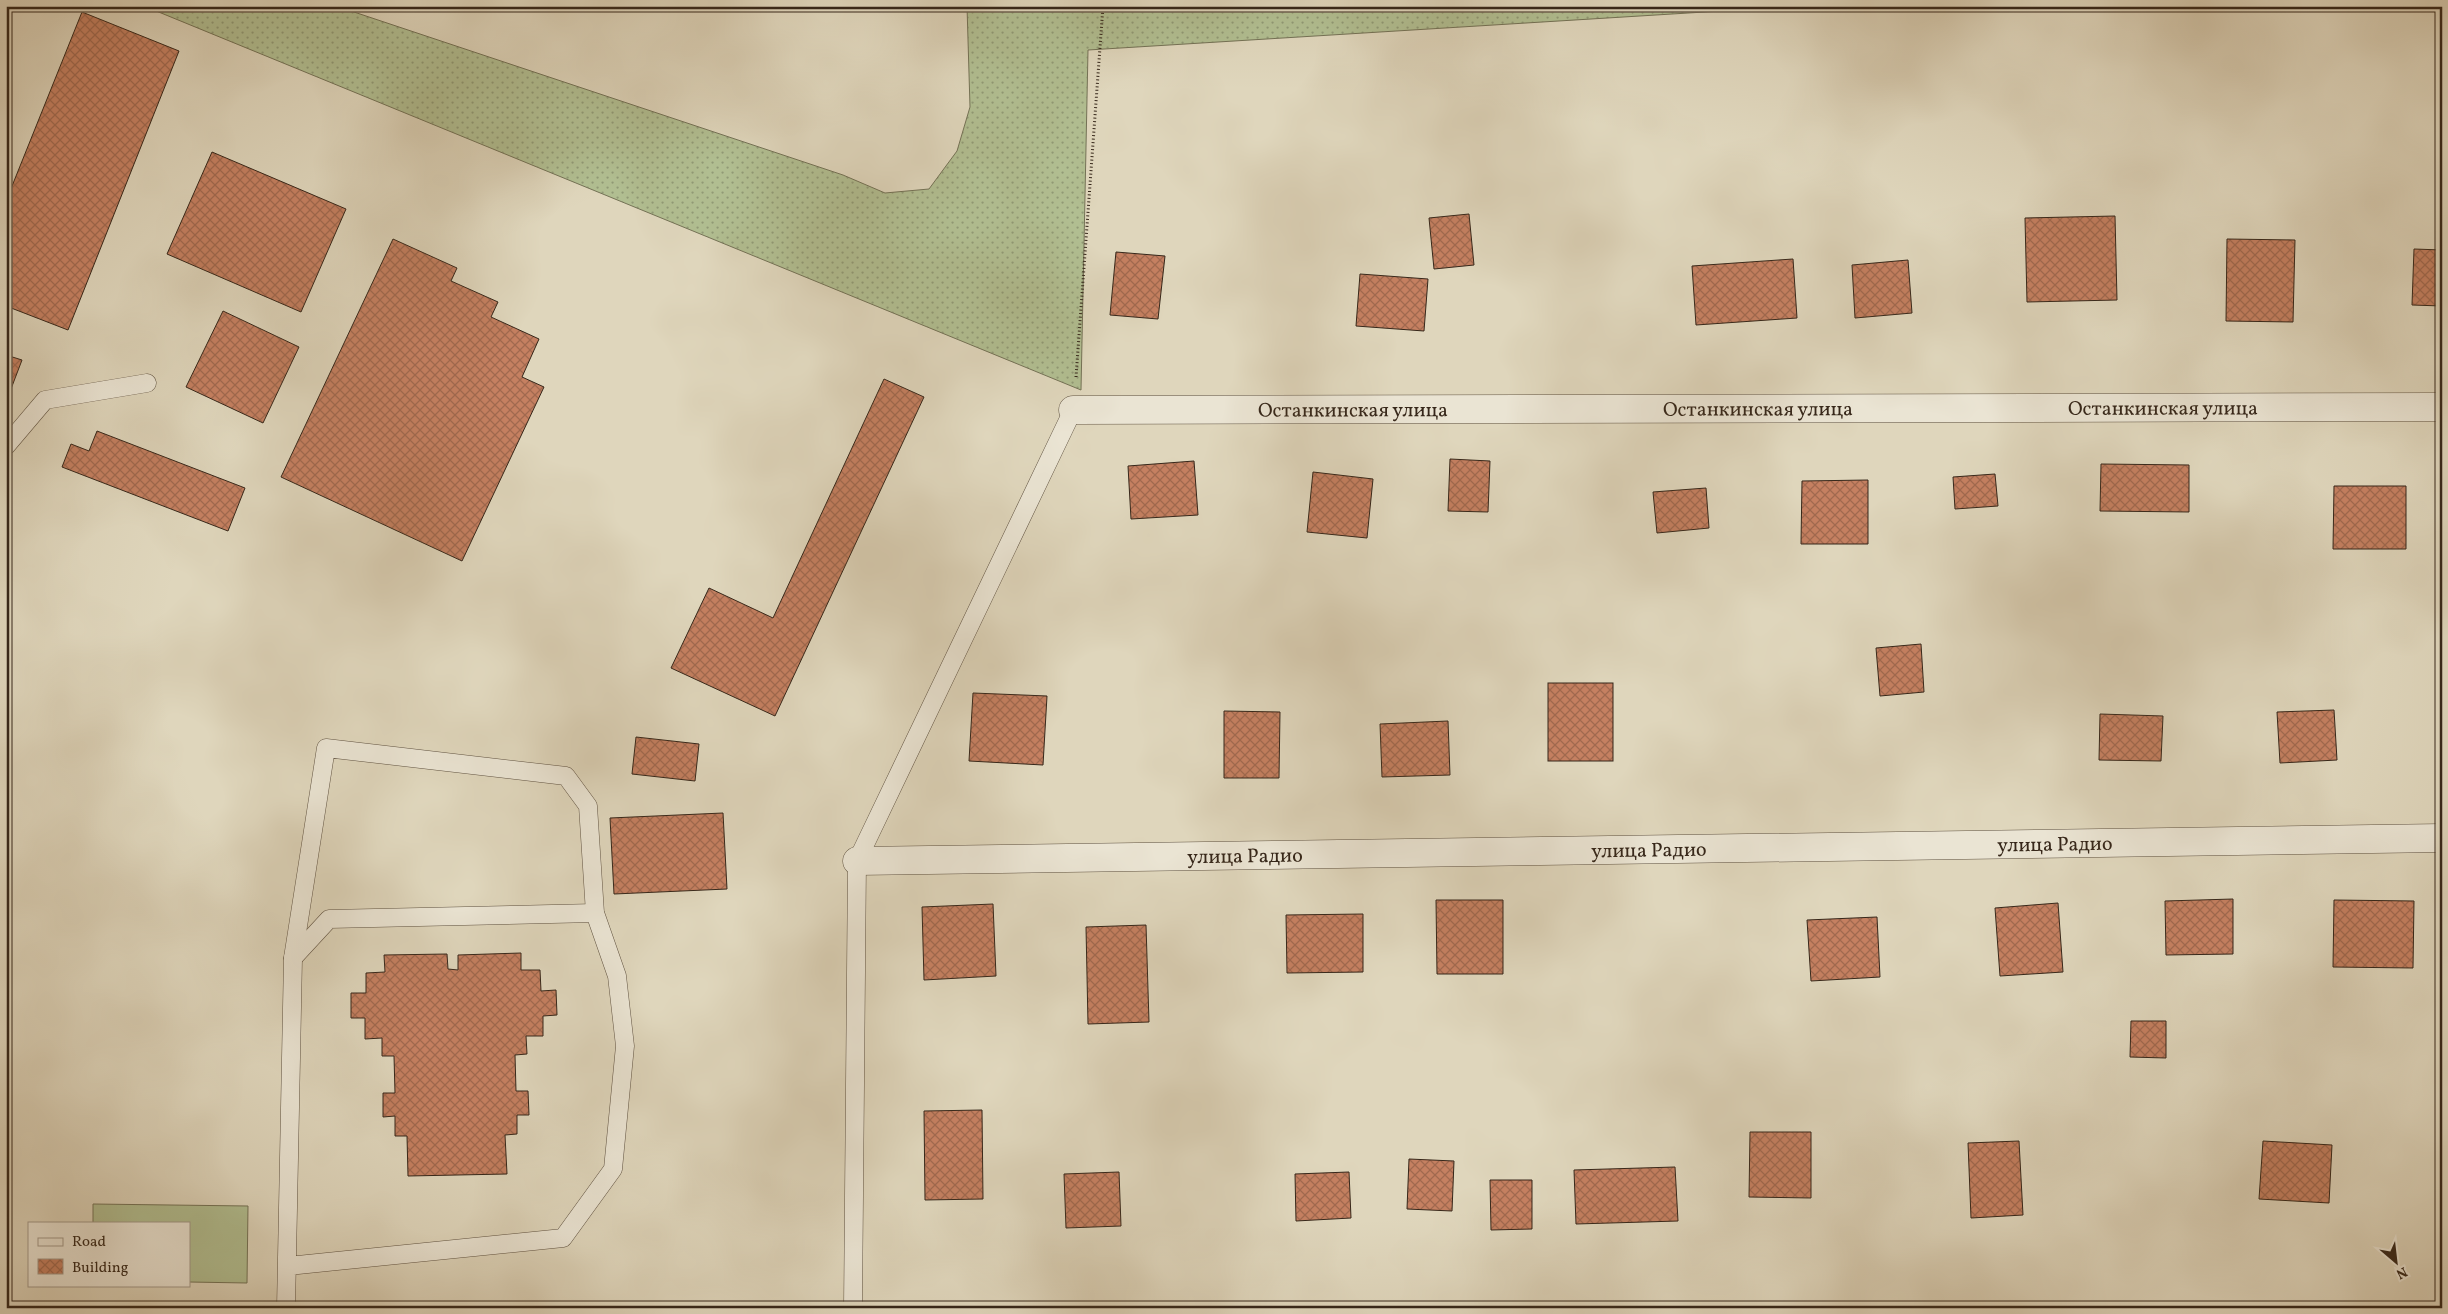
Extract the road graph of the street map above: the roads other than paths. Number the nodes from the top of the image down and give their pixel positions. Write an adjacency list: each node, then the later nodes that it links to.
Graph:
1 (147, 383): 4 (lane)
2 (2442, 407): 3 (street, Останкинская улица)
3 (1073, 410): 6 (lane)
4 (6, 446)
5 (2442, 838): 6 (street, улица Радио)
6 (857, 861): 11 (lane)
7 (595, 913): 8 (lane); 8 (lane); 9 (lane)
8 (294, 958): 9 (lane)
9 (288, 1266): 10 (lane)
10 (286, 1308)
11 (853, 1308)

